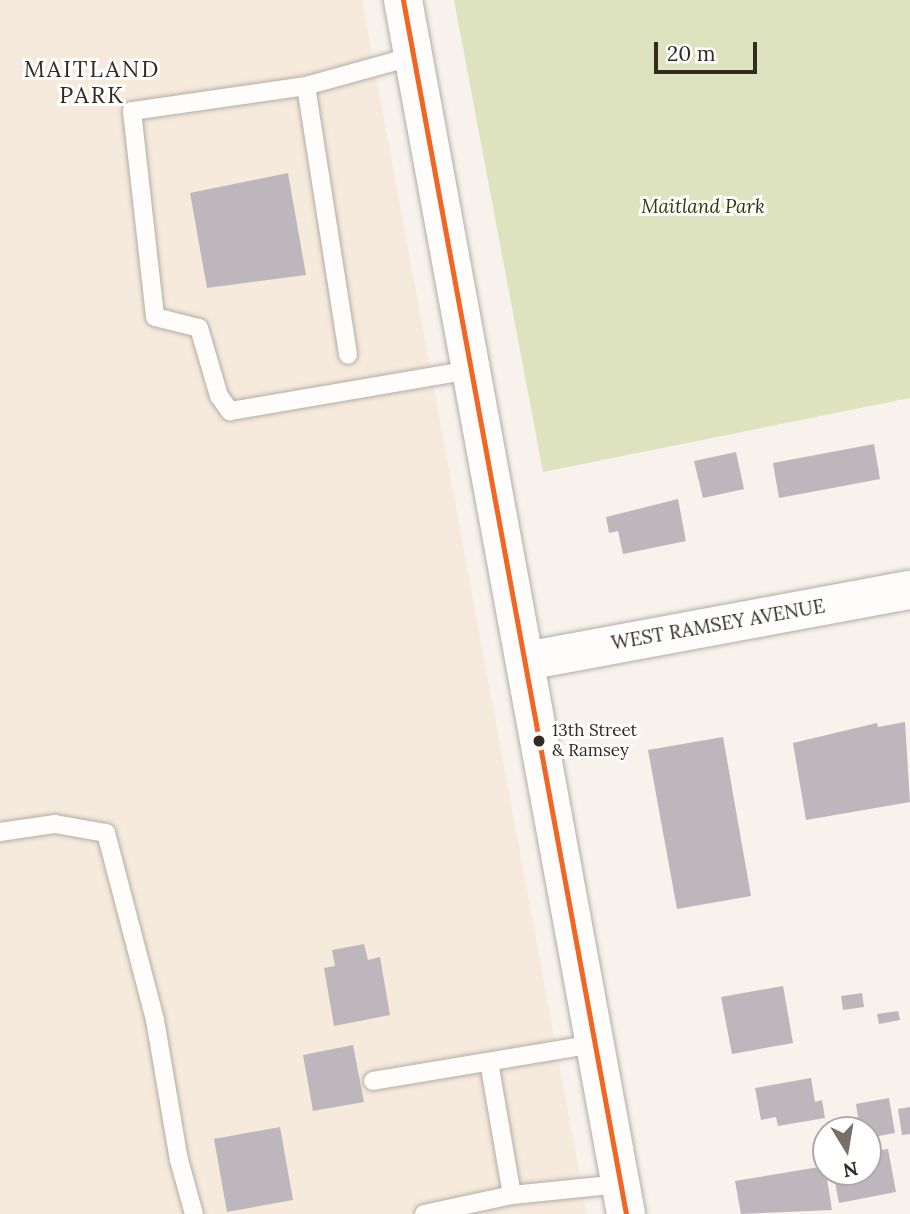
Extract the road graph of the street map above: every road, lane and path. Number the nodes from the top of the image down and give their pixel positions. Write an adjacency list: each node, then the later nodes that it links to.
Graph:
1 (403, 0): 2 (street)
2 (414, 56): 3 (lane); 5 (street)
3 (306, 86): 4 (lane); 5 (lane)
4 (348, 355)
5 (470, 370): 7 (street)
6 (910, 590): 7 (street, WEST RAMSEY AVENUE)
7 (526, 662): 9 (street)
8 (0, 832): 14 (lane)
9 (595, 1044): 10 (lane); 13 (street)
10 (489, 1062): 11 (lane); 12 (lane)
11 (373, 1081)
12 (512, 1195): 13 (lane); 15 (lane)
13 (623, 1199)
14 (194, 1214)
15 (424, 1214)

